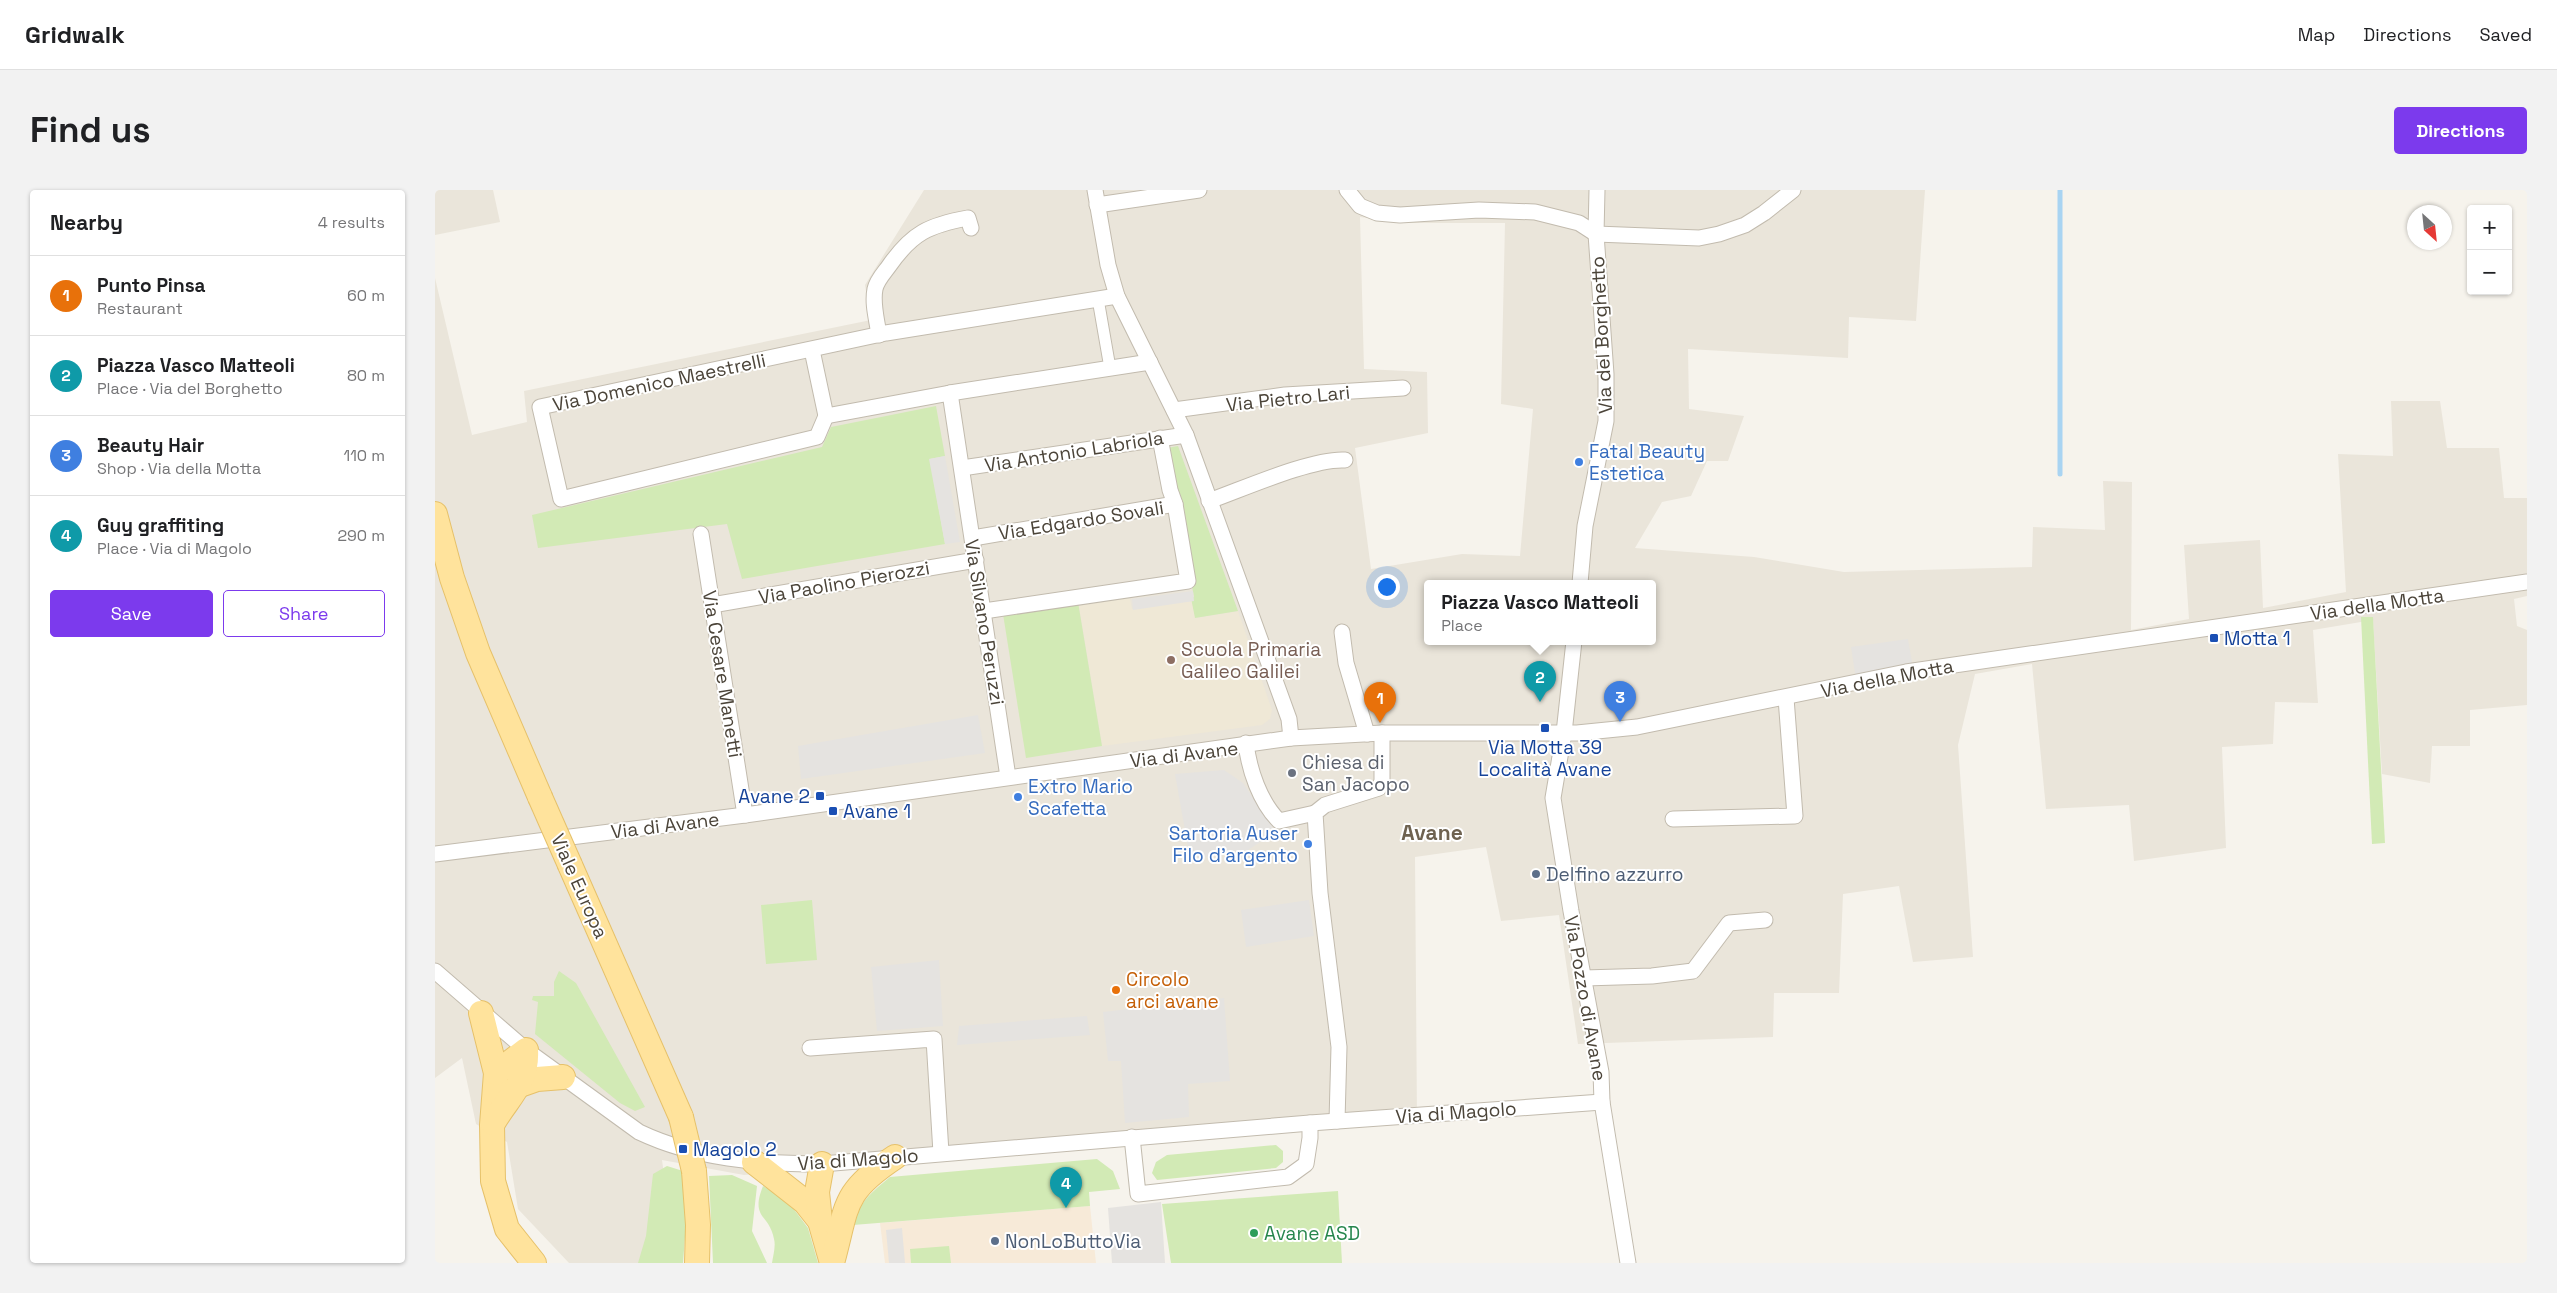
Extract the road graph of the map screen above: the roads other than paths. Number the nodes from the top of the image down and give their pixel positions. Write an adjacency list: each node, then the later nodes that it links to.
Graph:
1 (1199, 190): 5 (street)
2 (1347, 190): 7 (street, Via del Borghetto)
3 (1597, 190): 7 (street, Via del Borghetto)
4 (1793, 190): 7 (street)
5 (1096, 197): 8 (street)
6 (971, 228): 10 (street)
7 (1596, 234): 28 (street, Via del Borghetto)
8 (1117, 296): 9 (street, Via Domenico Maestrelli); 12 (street)
9 (1098, 299): 10 (street, Via Domenico Maestrelli); 13 (street)
10 (879, 335): 11 (street, Via Domenico Maestrelli)
11 (811, 350): 17 (street); 17 (street, Via Domenico Maestrelli)
12 (1150, 362): 13 (street); 16 (street)
13 (1110, 368): 15 (street)
14 (1403, 388): 16 (street, Via Pietro Lari)
15 (950, 393): 17 (street); 21 (street, Via Silvano Peruzzi)
16 (1174, 410): 18 (street)
17 (826, 416)
18 (1186, 434): 19 (street, Via Antonio Labriola); 22 (street)
19 (1160, 438): 21 (street, Via Antonio Labriola); 23 (street)
20 (1345, 460): 22 (street)
21 (962, 468): 26 (street, Via Silvano Peruzzi)
22 (1209, 501): 38 (street)
23 (1175, 504): 26 (street, Via Edgardo Sovali); 31 (street, Via Edgardo Sovali)
24 (435, 514): 66 (main road, Viale Europa, bridge)
25 (701, 534): 30 (street, Via Cesare Manetti)
26 (973, 538): 27 (street, Via Silvano Peruzzi)
27 (976, 560): 30 (street, Via Paolino Pierozzi); 31 (street, Via Silvano Peruzzi)
28 (1580, 580)
29 (2527, 582): 34 (street, Via della Motta)
30 (712, 605): 42 (street, Via Cesare Manetti)
31 (984, 611): 40 (street, Via Silvano Peruzzi)
32 (1342, 632): 35 (street)
33 (1574, 645): 37 (street)
34 (1786, 698): 37 (street, Via della Motta); 43 (street)
35 (1367, 734): 36 (street, Via della Motta); 38 (street, Via della Motta)
36 (1382, 734): 37 (street, Via della Motta); 41 (street)
37 (1564, 734): 47 (street, Via Pozzo di Avane)
38 (1291, 738): 39 (street, Via della Motta)
39 (1246, 744): 40 (street, Via di Avane); 41 (street, Via di Avane)
40 (1009, 777): 42 (street, Via di Avane)
41 (1315, 813): 55 (street)
42 (745, 815): 44 (street, Via di Avane)
43 (1673, 819)
44 (436, 855)
45 (1765, 920): 47 (street)
46 (435, 971): 48 (street, Via di Magolo)
47 (1584, 978): 54 (street, Via Pozzo di Avane)
48 (481, 1013): 50 (street, Via di Magolo); 51 (main road)
49 (810, 1048): 59 (street)
50 (526, 1050): 51 (main road); 52 (street, Via di Magolo); 53 (main road)
51 (496, 1073): 57 (main road)
52 (563, 1077): 53 (main road); 61 (street, Via di Magolo)
53 (520, 1085): 57 (main road)
54 (1602, 1102): 55 (street, Via di Magolo); 68 (street, Via Pozzo di Avane)
55 (1337, 1121): 56 (street, Via di Magolo)
56 (1310, 1123): 58 (street, Via di Magolo); 58 (street)
57 (492, 1125): 65 (main road)
58 (1132, 1137): 59 (street, Via di Magolo)
59 (941, 1153): 60 (street, Via di Magolo)
60 (895, 1157): 62 (street, Via di Magolo); 63 (main road)
61 (754, 1162): 62 (street, Via di Magolo); 64 (main road)
62 (822, 1164): 63 (main road); 64 (main road)
63 (843, 1211): 67 (main road)
64 (820, 1221): 67 (main road)
65 (534, 1263)
66 (697, 1263)
67 (832, 1263)
68 (1627, 1263)

